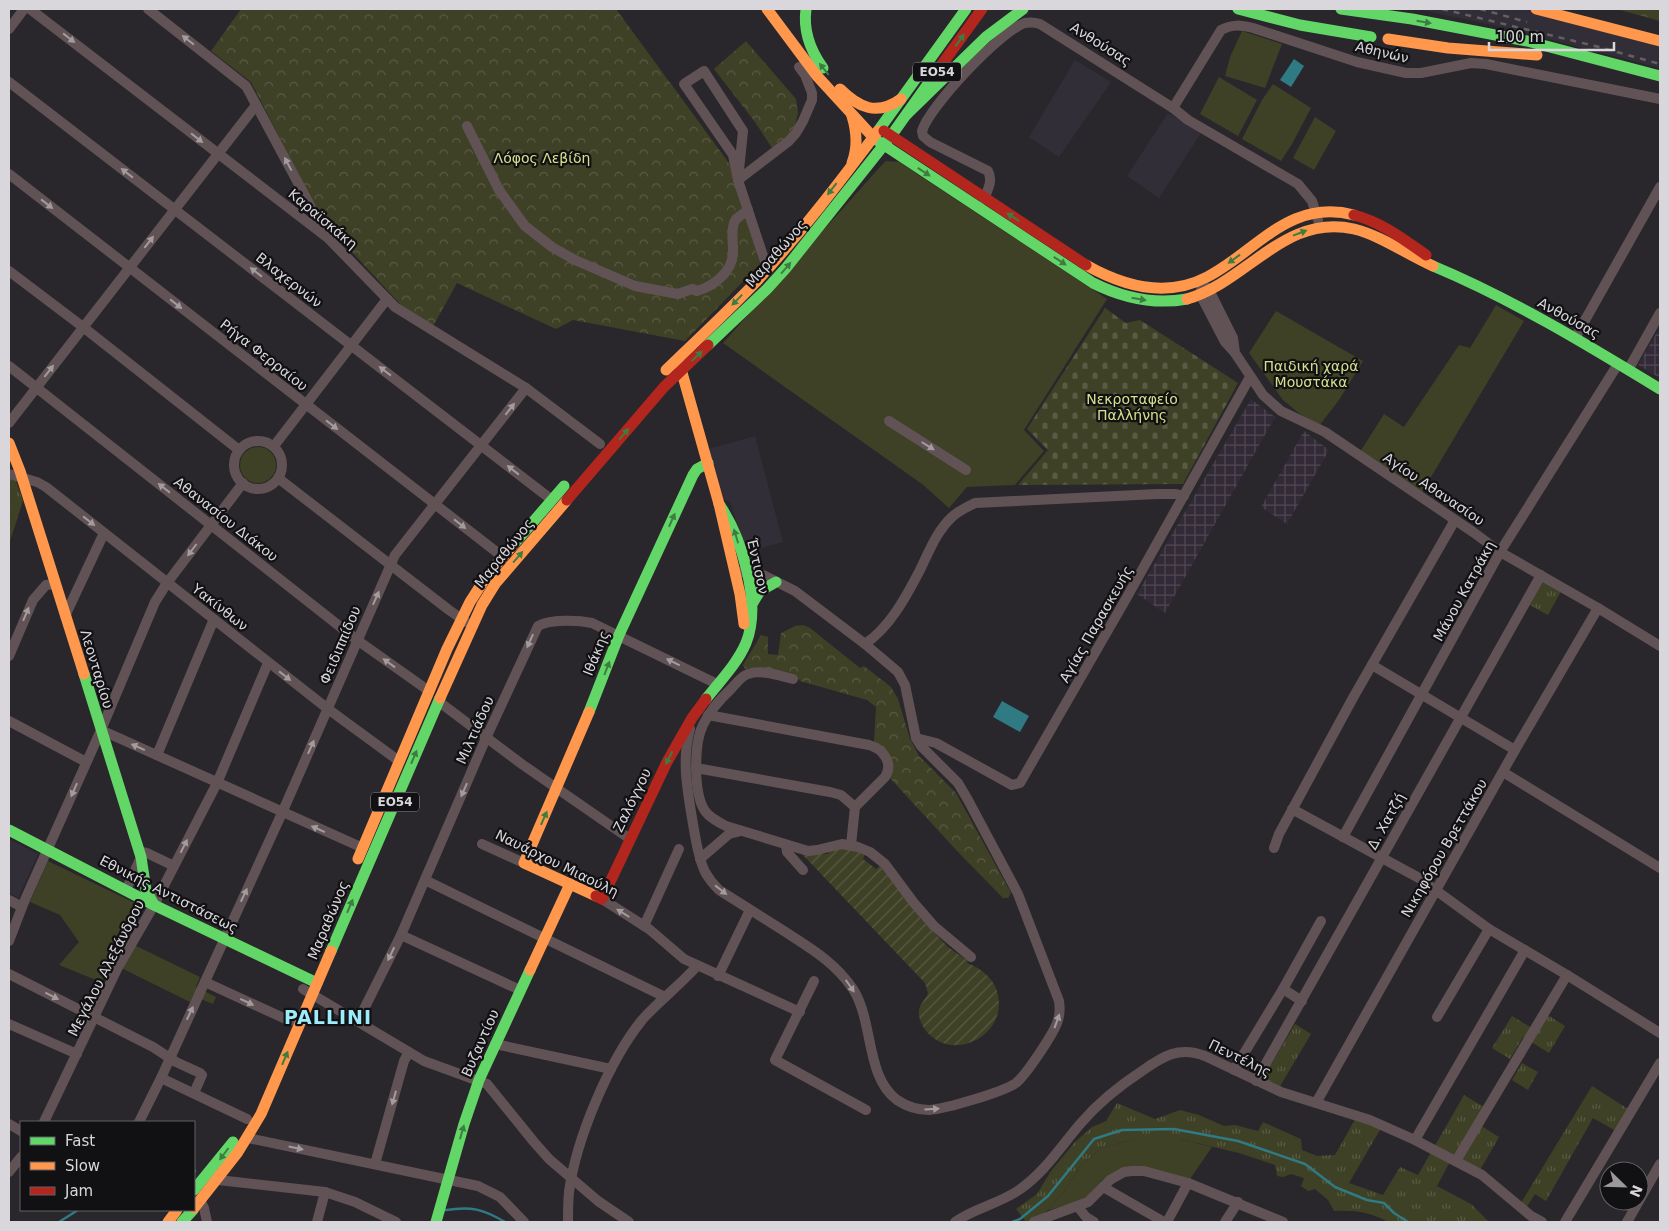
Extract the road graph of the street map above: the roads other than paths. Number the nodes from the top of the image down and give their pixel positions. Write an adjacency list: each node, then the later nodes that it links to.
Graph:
1 (24, 9): 13 (street)
2 (30, 9): 29 (street, Καραϊσκάκη, one-way to 29)
3 (148, 9): 22 (street, one-way to 3)
4 (758, 9): 32 (street)
5 (767, 9): 25 (main road, Ανθούσας)
6 (806, 9): 20 (main road, one-way to 6)
7 (966, 9): 20 (main road, Μαραθώνος / ΕΟ54)
8 (982, 9): 24 (main road, Μαραθώνος / ΕΟ54, one-way to 8)
9 (1023, 9): 24 (main road)
10 (1238, 9): 14 (main road)
11 (1341, 9): 17 (main road, one-way to 17)
12 (1536, 9): 16 (main road)
13 (9, 29)
14 (1371, 37)
15 (1388, 39): 18 (main road)
16 (1660, 41)
17 (1660, 76)
18 (1660, 81)
19 (9, 82): 35 (street, Βλαχερνών, one-way to 19)
20 (901, 99): 27 (main road, Μαραθώνος / ΕΟ54)
21 (1660, 99): 23 (street, Αθηνών)
22 (256, 105): 29 (street); 39 (street, one-way to 22)
23 (1173, 108): 34 (street, Ανθούσας); 37 (street, Ανθούσας)
24 (907, 114): 28 (main road, Μαραθώνος / ΕΟ54)
25 (852, 116): 27 (main road, Ανθούσας); 30 (main road)
26 (467, 126): 36 (street)
27 (876, 133): 28 (main road, Ανθούσας); 30 (main road, Μαραθώνος / ΕΟ54)
28 (887, 141): 34 (main road, Ανθούσας); 45 (main road, Ανθούσας, one-way to 45); 54 (main road, Μαραθώνος / ΕΟ54, one-way to 28)
29 (218, 153): 35 (street); 39 (street, Καραϊσκάκη)
30 (852, 163): 41 (main road, Μαραθώνος / ΕΟ54, one-way to 41)
31 (9, 174): 40 (street, Ρήγα Φερραίου, one-way to 40)
32 (738, 180): 32 (street); 36 (street)
33 (1660, 187): 49 (street)
34 (984, 199): 44 (main road, Ανθούσας, one-way to 34)
35 (174, 210): 40 (street, one-way to 35); 50 (street, Βλαχερνών, one-way to 35)
36 (748, 210): 41 (street)
37 (1316, 214): 38 (street, Ανθούσας); 43 (main road, Ανθούσας); 44 (main road, Ανθούσας, one-way to 44)
38 (1320, 228): 43 (main road, Ανθούσας); 45 (main road, Ανθούσας, one-way to 38)
39 (328, 238): 46 (street, Καραϊσκάκη)
40 (129, 268): 48 (street); 59 (street, Ρήγα Φερραίου, one-way to 59)
41 (767, 268): 51 (main road, Μαραθώνος / ΕΟ54, one-way to 51)
42 (9, 271): 48 (street)
43 (1460, 278): 49 (main road, Ανθούσας)
44 (1200, 280): 45 (street, Αγίου Αθανασίου)
45 (1206, 294): 55 (street, Αγίου Αθανασίου)
46 (387, 299): 50 (street); 57 (street, Καραϊσκάκη)
47 (1660, 313): 53 (street, Μάνου Κατράκη)
48 (83, 327): 56 (street, one-way to 48); 66 (street)
49 (1575, 338): 53 (main road, Ανθούσας)
50 (351, 345): 59 (street); 65 (street, Βλαχερνών, one-way to 50)
51 (678, 359): 54 (main road, Έντισον); 63 (main road, Μαραθώνος / ΕΟ54)
52 (9, 366): 56 (street, Αθανασίου Διάκου)
53 (1623, 367): 58 (main road, Ανθούσας); 82 (street, Μάνου Κατράκη)
54 (682, 370): 67 (main road, Έντισον); 96 (main road, Μαραθώνος / ΕΟ54, one-way to 54)
55 (1250, 377): 74 (street, Αγίας Παρασκευής); 79 (street, Αγίου Αθανασίου)
56 (36, 388): 61 (street); 80 (street, Αθανασίου Διάκου, one-way to 56)
57 (526, 388): 63 (street, Καραϊσκάκη); 65 (street, Φειδιππίδου, one-way to 57)
58 (1660, 389)
59 (306, 404): 64 (street); 78 (street, Ρήγα Φερραίου, one-way to 78)
60 (889, 421): 68 (street, one-way to 68)
61 (9, 423)
62 (9, 443): 70 (main road, Λεονταρίου)
63 (600, 444): 76 (main road, Μαραθώνος / ΕΟ54)
64 (274, 446): 66 (street); 71 (street)
65 (481, 446): 76 (street, Βλαχερνών, one-way to 65); 78 (street, Φειδιππίδου)
66 (239, 450): 72 (street)
67 (708, 463): 77 (main road, Έντισον); 97 (main road, Ιθάκης, one-way to 67)
68 (966, 470)
69 (9, 474): 70 (street, Υακίνθων)
70 (22, 478): 73 (street, Υακίνθων); 75 (main road, Λεονταρίου)
71 (278, 478): 72 (street); 84 (street)
72 (243, 483): 80 (street)
73 (50, 491): 75 (street); 81 (street, Υακίνθων, one-way to 81)
74 (1184, 496): 99 (street); 118 (street, Αγίας Παρασκευής)
75 (28, 500): 90 (main road, Λεονταρίου)
76 (552, 500): 83 (main road, Μαραθώνος / ΕΟ54)
77 (719, 504): 86 (main road, Έντισον); 87 (main road, Έντισον, one-way to 77)
78 (435, 505): 83 (street, Ρήγα Φερραίου, one-way to 83); 84 (street, Φειδιππίδου)
79 (1455, 520): 82 (street, Αγίου Αθανασίου); 104 (street)
80 (211, 524): 89 (street, one-way to 89); 98 (street, Αθανασίου Διάκου)
81 (104, 533): 89 (street, Υακίνθων); 93 (street)
82 (1500, 552): 85 (street, Αγίου Αθανασίου); 108 (street, Μάνου Κατράκη)
83 (503, 557): 94 (main road, Μαραθώνος / ΕΟ54)
84 (390, 565): 94 (street); 98 (street, Φειδιππίδου, one-way to 84)
85 (1541, 575): 92 (street, Αγίου Αθανασίου); 114 (street, Δ. Χατζή)
86 (735, 576): 87 (street); 103 (main road, Έντισον)
87 (747, 576): 88 (street); 91 (main road, Έντισον)
88 (776, 582): 91 (main road); 99 (street)
89 (167, 583): 95 (street, Υακίνθων); 113 (street)
90 (55, 584): 93 (main road, Λεονταρίου); 101 (street, one-way to 90)
91 (752, 604): 103 (main road, Έντισον)
92 (1598, 608): 100 (street, Αγίου Αθανασίου); 119 (street, Νικηφόρου Βρεττάκου)
93 (65, 616): 113 (main road, Λεονταρίου)
94 (461, 619): 96 (street); 107 (main road, Μαραθώνος / ΕΟ54)
95 (214, 620): 102 (street, Υακίνθων); 120 (street)
96 (472, 625): 109 (main road, Μαραθώνος / ΕΟ54)
97 (620, 635): 106 (street, Μιλτιάδου, one-way to 97); 117 (street, Μιλτιάδου, one-way to 117); 126 (main road, Ιθάκης, one-way to 97)
98 (357, 640): 107 (street, Αθανασίου Διάκου, one-way to 98); 110 (street, Φειδιππίδου)
99 (865, 644): 118 (street)
100 (1660, 646)
101 (9, 656)
102 (268, 662): 110 (street, Υακίνθων, one-way to 110); 125 (street, Μεγάλου Αλεξάνδρου)
103 (735, 663): 106 (main road, Έντισον)
104 (1372, 665): 108 (street); 128 (street)
105 (793, 679): 111 (street)
106 (717, 684): 112 (main road, Έντισον)
107 (429, 691): 121 (main road, Μαραθώνος / ΕΟ54)
108 (1422, 695): 114 (street); 133 (street, Μάνου Κατράκη)
109 (438, 700): 117 (street); 173 (main road, Μαραθώνος / ΕΟ54, one-way to 109)
110 (328, 709): 121 (street, Υακίνθων); 129 (street, Φειδιππίδου, one-way to 110)
111 (708, 715): 123 (street); 127 (street)
112 (693, 716): 134 (main road, Ζαλόγγου, one-way to 134); 143 (street)
113 (102, 717): 116 (main road, Λεονταρίου)
114 (1460, 717): 119 (street); 144 (street, Δ. Χατζή)
115 (9, 721): 122 (street)
116 (101, 730): 120 (street, one-way to 116); 122 (street); 142 (main road, Λεονταρίου)
117 (486, 738): 126 (street); 149 (street, Μιλτιάδου, one-way to 149)
118 (916, 738): 157 (street, one-way to 118)
119 (1515, 750): 124 (street, Νικηφόρου Βρεττάκου)
120 (157, 755): 125 (street)
121 (399, 761): 138 (main road, Μαραθώνος / ΕΟ54)
122 (86, 762): 140 (street, one-way to 140)
123 (696, 768): 127 (street); 130 (street)
124 (1503, 772): 147 (street); 152 (street, Νικηφόρου Βρεττάκου)
125 (217, 783): 129 (street); 146 (street, Μεγάλου Αλεξάνδρου, one-way to 125)
126 (557, 789): 134 (street); 145 (main road, Ιθάκης, one-way to 126)
127 (855, 807): 137 (street)
128 (1292, 809): 133 (street); 139 (street)
129 (282, 813): 138 (street, one-way to 129); 163 (street, Φειδιππίδου, one-way to 129)
130 (726, 826): 132 (street); 143 (street)
131 (9, 830): 140 (main road, Εθνικής Αντιστάσεως)
132 (741, 831): 136 (street); 143 (street)
133 (1343, 837): 144 (street)
134 (630, 839): 153 (main road, Ζαλόγγου)
135 (482, 844): 145 (street, Ναυάρχου Μιαούλη)
136 (786, 845): 137 (street); 148 (street)
137 (851, 845): 166 (street)
138 (363, 848): 173 (main road, Μαραθώνος / ΕΟ54)
139 (1274, 848)
140 (47, 850): 151 (main road, Εθνικής Αντιστάσεως); 156 (street)
141 (679, 850): 159 (street)
142 (140, 854): 146 (street); 151 (street); 155 (main road, Λεονταρίου)
143 (699, 854): 157 (street, one-way to 157)
144 (1382, 858): 152 (street); 177 (street, Δ. Χατζή)
145 (524, 863): 150 (main road, Ναυάρχου Μιαούλη)
146 (174, 866): 155 (street, Μεγάλου Αλεξάνδρου)
147 (1660, 868)
148 (803, 870)
149 (425, 880): 161 (street, Μιλτιάδου); 162 (street)
150 (570, 884): 153 (main road, Ναυάρχου Μιαούλη); 162 (main road, Βυζαντίου)
151 (126, 890): 155 (main road, Εθνικής Αντιστάσεως)
152 (1436, 890): 160 (street); 196 (street, Νικηφόρου Βρεττάκου)
153 (602, 899): 159 (street, Ναυάρχου Μιαούλη, one-way to 153)
154 (9, 900): 156 (street)
155 (154, 905): 163 (main road, Εθνικής Αντιστάσεως); 179 (street, Μεγάλου Αλεξάνδρου)
156 (22, 907): 164 (street)
157 (750, 910): 170 (street)
158 (1321, 921): 174 (street)
159 (644, 926): 167 (street, Ναυάρχου Μιαούλη)
160 (1490, 929): 165 (street); 180 (street)
161 (401, 934): 175 (street); 182 (street, Μιλτιάδου, one-way to 182)
162 (544, 938): 175 (main road, Βυζαντίου); 176 (street)
163 (224, 939): 171 (street, Φειδιππίδου); 173 (main road, Εθνικής Αντιστάσεως)
164 (9, 941)
165 (1526, 950): 169 (street); 204 (street)
166 (971, 957)
167 (697, 966): 170 (street, Ναυάρχου Μιαούλη); 176 (street)
168 (9, 974): 179 (street, one-way to 179)
169 (1567, 975): 184 (street); 206 (street)
170 (718, 976): 178 (street, Ναυάρχου Μιαούλη)
171 (205, 982): 181 (street, one-way to 181); 188 (street, Φειδιππίδου, one-way to 171)
172 (814, 982): 178 (street)
173 (310, 986): 181 (main road, Μαραθώνος / ΕΟ54); 182 (street); 203 (main road, Μαραθώνος / ΕΟ54, one-way to 173)
174 (1283, 989): 177 (street); 191 (street)
175 (520, 990): 185 (main road, Βυζαντίου)
176 (665, 997): 190 (street)
177 (1302, 1001): 194 (street, Δ. Χατζή)
178 (800, 1012): 197 (street)
179 (94, 1017): 187 (street, Μεγάλου Αλεξάνδρου); 188 (street)
180 (1437, 1017)
181 (290, 1021): 198 (main road, Μαραθώνος / ΕΟ54)
182 (358, 1021): 186 (street)
183 (9, 1024): 187 (street)
184 (1660, 1033)
185 (495, 1044): 190 (street); 193 (main road, Βυζαντίου)
186 (409, 1052): 193 (street); 207 (street, one-way to 207)
187 (77, 1054): 199 (street, Μεγάλου Αλεξάνδρου)
188 (170, 1058): 192 (street, Φειδιππίδου); 195 (street)
189 (1660, 1063): 238 (street)
190 (611, 1069): 210 (street)
191 (1234, 1070): 194 (street, Πεντέλης); 231 (street, Πεντέλης)
192 (161, 1078): 195 (street); 200 (street, Φειδιππίδου)
193 (479, 1080): 210 (street); 211 (main road, Βυζαντίου, one-way to 193)
194 (1256, 1081): 196 (street, Πεντέλης)
195 (194, 1093): 198 (street)
196 (1316, 1103): 204 (street, Πεντέλης)
197 (866, 1110)
198 (247, 1119): 214 (main road, Μαραθώνος / ΕΟ54, one-way to 214)
199 (44, 1121)
200 (140, 1121)
201 (9, 1124): 202 (street)
202 (20, 1130)
203 (248, 1138): 207 (street, one-way to 207); 212 (main road, Μαραθώνος / ΕΟ54)
204 (1415, 1140): 206 (street, Πεντέλης)
205 (20, 1158): 209 (street)
206 (1456, 1161): 237 (street, Πεντέλης)
207 (375, 1164): 211 (street)
208 (1660, 1164): 239 (street)
209 (9, 1172)
210 (572, 1178): 229 (street); 230 (street)
211 (448, 1179): 227 (main road, Βυζαντίου); 228 (street)
212 (218, 1180): 216 (street); 218 (main road, Μαραθώνος / ΕΟ54)
213 (1188, 1183): 215 (street); 217 (street); 234 (street)
214 (196, 1186)
215 (1103, 1187): 219 (street); 234 (street)
216 (325, 1192): 225 (street); 226 (street)
217 (1238, 1202): 235 (street); 236 (street)
218 (196, 1206): 224 (street)
219 (1078, 1207): 232 (street); 233 (street)
220 (176, 1211): 222 (main road)
221 (192, 1211): 223 (main road, Μαραθώνος / ΕΟ54)
222 (168, 1222)
223 (182, 1222)
224 (207, 1222)
225 (317, 1222)
226 (396, 1222)
227 (436, 1222)
228 (524, 1222)
229 (568, 1222)
230 (630, 1222)
231 (955, 1222)
232 (1034, 1222)
233 (1094, 1222)
234 (1165, 1222)
235 (1225, 1222)
236 (1283, 1222)
237 (1542, 1222)
238 (1565, 1222)
239 (1627, 1222)

